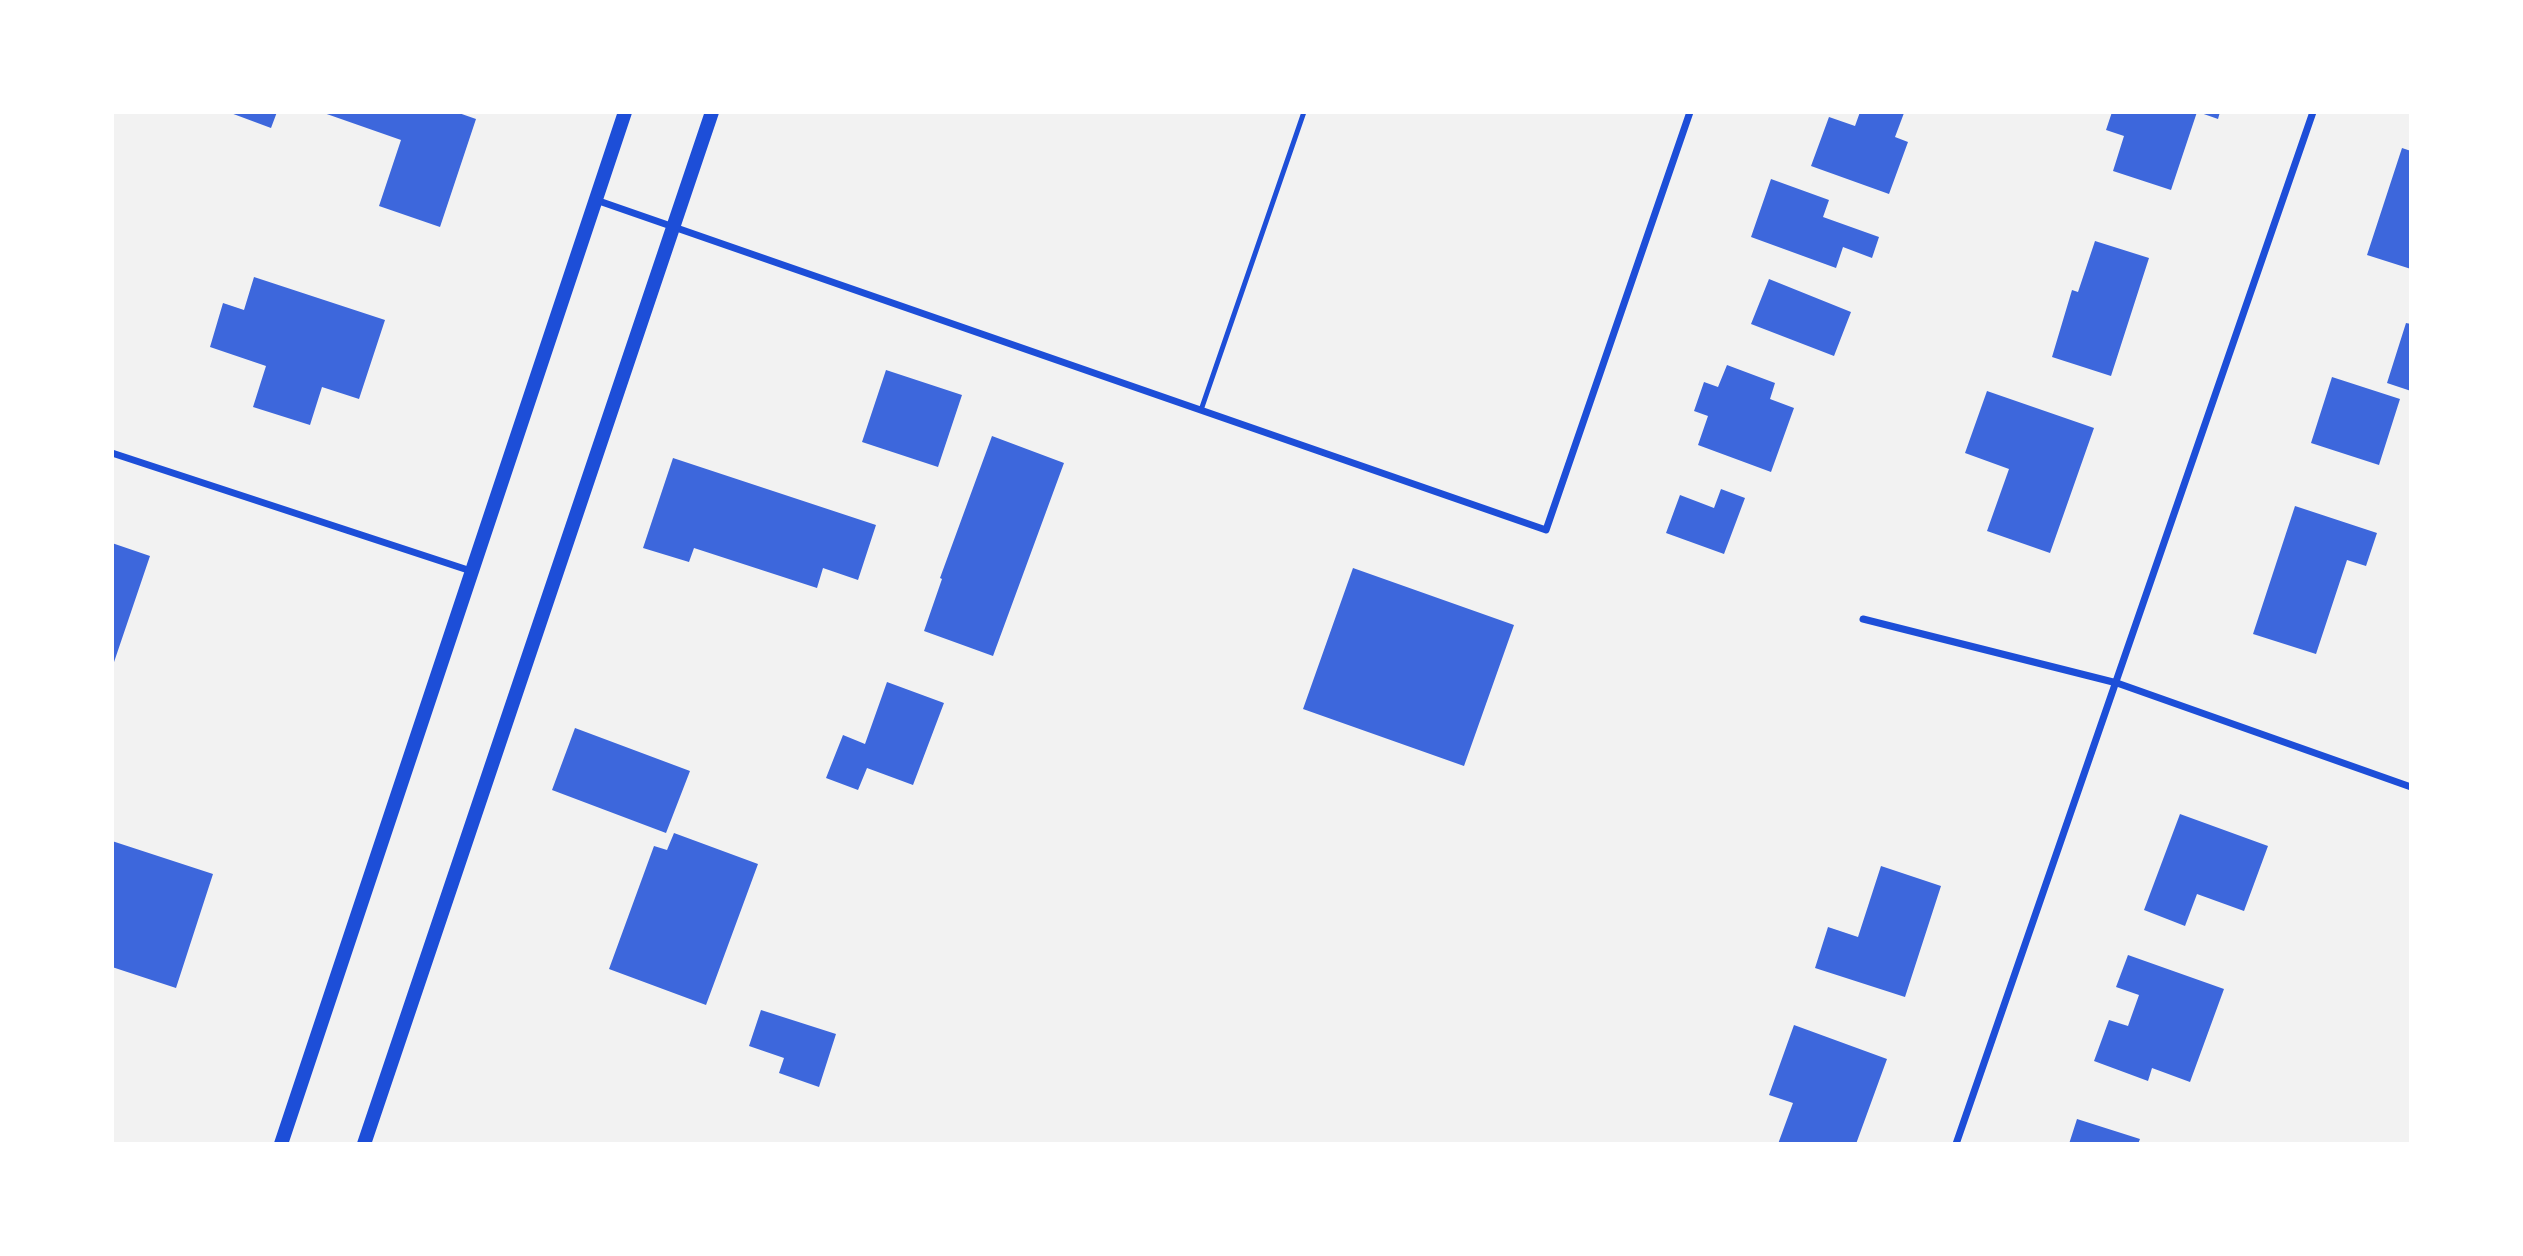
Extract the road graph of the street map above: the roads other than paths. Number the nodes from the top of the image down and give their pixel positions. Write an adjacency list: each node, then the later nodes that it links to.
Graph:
1 (625, 112): 6 (main road)
2 (712, 112): 7 (main road)
3 (1304, 112): 8 (lane)
4 (1690, 112): 8 (street)
5 (2313, 112): 12 (street)
6 (595, 200): 7 (street); 10 (main road)
7 (673, 227): 8 (street); 15 (main road)
8 (1201, 410)
9 (112, 453): 10 (street)
10 (471, 571): 14 (main road)
11 (1863, 619): 12 (street)
12 (2117, 683): 13 (street); 16 (street)
13 (2411, 787)
14 (281, 1144)
15 (364, 1144)
16 (1956, 1144)

